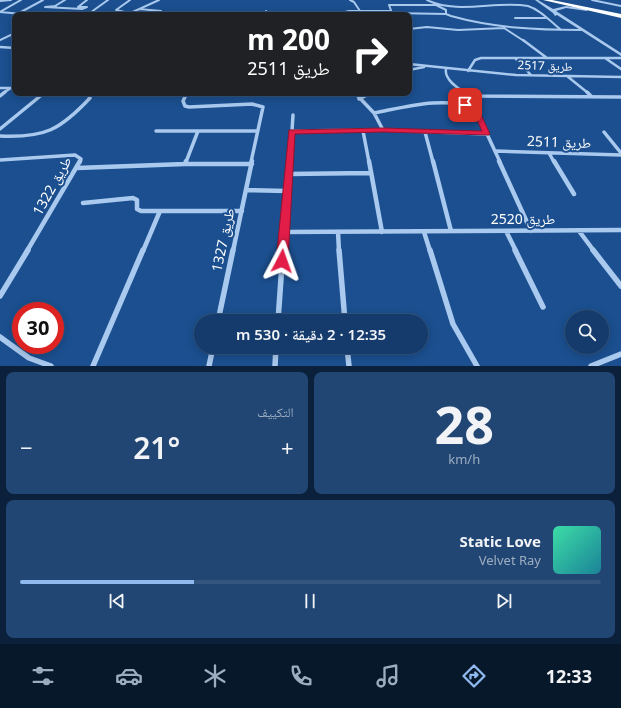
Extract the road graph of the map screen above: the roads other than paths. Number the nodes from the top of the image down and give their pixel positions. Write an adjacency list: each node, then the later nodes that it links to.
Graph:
1 (11, 0): 16 (street)
2 (21, 0): 24 (street)
3 (43, 0): 25 (street)
4 (65, 0): 19 (street)
5 (87, 0): 21 (street)
6 (108, 0): 26 (street)
7 (130, 0): 27 (street)
8 (158, 0): 22 (street)
9 (350, 0): 23 (street)
10 (427, 0): 17 (street)
11 (536, 0): 37 (street)
12 (545, 0): 35 (highway)
13 (552, 0): 36 (highway)
14 (561, 0): 36 (highway)
15 (592, 0): 20 (street)
16 (0, 1)
17 (433, 3): 18 (street); 39 (street)
18 (436, 5): 31 (street); 34 (street)
19 (56, 6): 21 (street); 21 (street)
20 (621, 6)
21 (52, 8)
22 (139, 9): 28 (street); 29 (street)
23 (360, 11): 30 (street); 31 (street)
24 (0, 12): 32 (street)
25 (22, 12)
26 (91, 12)
27 (125, 12)
28 (132, 12)
29 (159, 12)
30 (345, 12)
31 (392, 12)
32 (12, 13)
33 (412, 13): 34 (street)
34 (446, 14): 42 (street)
35 (609, 14): 36 (highway); 37 (street)
36 (621, 14)
37 (557, 15): 45 (street)
38 (515, 18): 39 (street)
39 (545, 18): 44 (street)
40 (412, 26): 41 (street)
41 (427, 27): 42 (street); 43 (street)
42 (504, 28): 44 (street); 52 (street)
43 (412, 30)
44 (561, 30): 45 (street)
45 (581, 30): 50 (street)
46 (12, 34): 47 (street)
47 (0, 40)
48 (0, 47): 49 (street)
49 (12, 48)
50 (621, 56): 53 (street, طريق 2517)
51 (515, 58): 52 (street, طريق 2517); 59 (street, طريق 2517); 60 (street)
52 (547, 58): 53 (street, طريق 2517)
53 (605, 58): 58 (street)
54 (412, 64): 55 (street)
55 (432, 65): 56 (street); 57 (street, طريق 2517)
56 (412, 69)
57 (447, 69): 59 (street, طريق 2517); 71 (street)
58 (621, 69)
59 (468, 71): 60 (street, طريق 2517)
60 (531, 76): 61 (street, طريق 2517)
61 (567, 76): 62 (street, طريق 2517); 71 (street)
62 (621, 77)
63 (0, 88): 64 (street)
64 (11, 88): 65 (street)
65 (0, 96)
66 (40, 96): 76 (street)
67 (90, 96): 86 (street)
68 (187, 96): 80 (street, طريق 1327)
69 (357, 96): 73 (street)
70 (365, 96): 73 (street)
71 (592, 97): 72 (street)
72 (621, 98)
73 (359, 99): 74 (street)
74 (374, 113): 77 (street); 85 (street)
75 (293, 116): 82 (street)
76 (1, 128)
77 (383, 130): 81 (street); 83 (street)
78 (156, 131): 79 (street)
79 (198, 131): 80 (street); 91 (street)
80 (258, 131): 92 (street, طريق 1327)
81 (363, 131): 82 (street); 95 (street)
82 (292, 132): 94 (street)
83 (425, 132): 85 (street); 104 (street)
84 (604, 132): 89 (street)
85 (487, 134): 87 (street)
86 (0, 136)
87 (496, 151): 88 (street, طريق 2511); 106 (street)
88 (549, 153): 89 (street, طريق 2511); 98 (street)
89 (621, 154)
90 (0, 160): 93 (street, طريق 1322)
91 (185, 164): 92 (street); 93 (street)
92 (252, 164): 96 (street, طريق 1327)
93 (77, 168): 112 (street, طريق 1322)
94 (288, 174): 95 (street); 97 (street)
95 (371, 174): 109 (street)
96 (246, 190): 97 (street); 101 (street, طريق 1327)
97 (287, 192): 107 (street)
98 (574, 194)
99 (83, 203): 100 (street)
100 (160, 211): 101 (street); 123 (street)
101 (242, 211): 114 (street, طريق 1327)
102 (579, 230): 103 (street, طريق 2520); 106 (street, طريق 2520); 111 (street)
103 (621, 230)
104 (451, 231): 105 (street, طريق 2520); 110 (street, طريق 2520)
105 (506, 231): 106 (street, طريق 2520); 113 (street)
106 (532, 231)
107 (284, 232): 108 (street, طريق 2520); 115 (street)
108 (338, 232): 109 (street, طريق 2520); 116 (street)
109 (382, 232): 110 (street, طريق 2520)
110 (424, 232): 127 (street)
111 (621, 286)
112 (0, 296)
113 (544, 307)
114 (220, 314)
115 (278, 314)
116 (344, 314)
117 (0, 337): 122 (street)
118 (212, 354): 124 (street)
119 (276, 354): 125 (street)
120 (348, 354): 126 (street)
121 (621, 354): 128 (street)
122 (51, 366)
123 (93, 366)
124 (209, 366)
125 (275, 366)
126 (349, 366)
127 (477, 366)
128 (591, 366)

